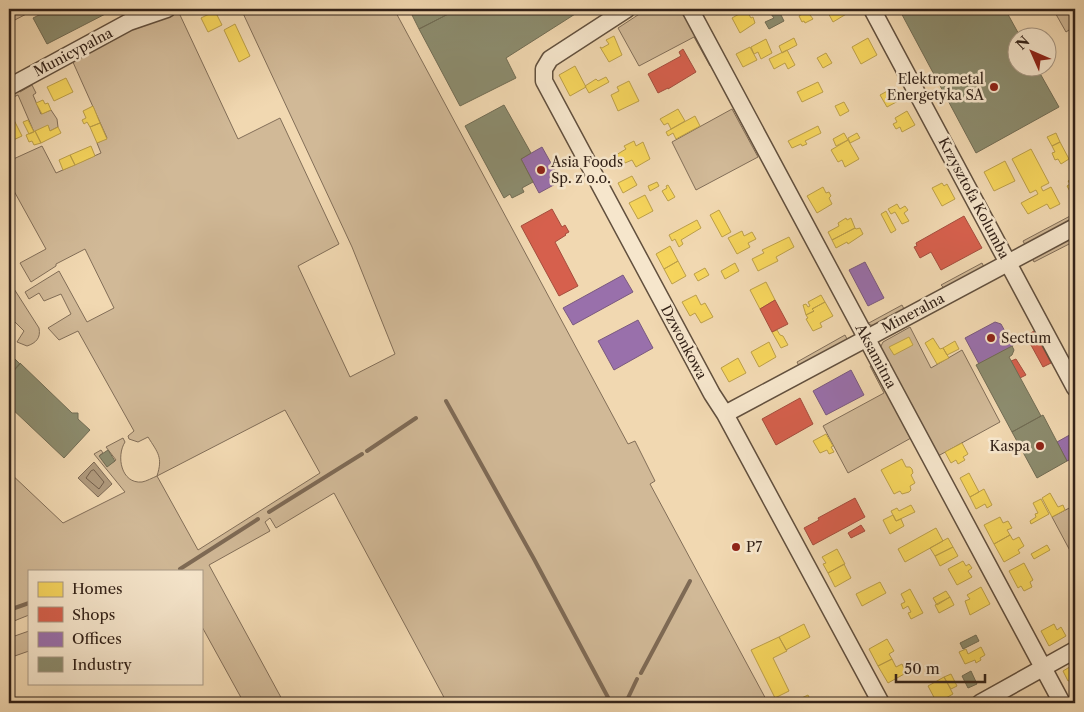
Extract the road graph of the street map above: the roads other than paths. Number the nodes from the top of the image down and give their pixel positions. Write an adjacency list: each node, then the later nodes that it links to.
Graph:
1 (167, 9): 5 (street, Municypalna)
2 (627, 9): 10 (street, Dzwonkowa)
3 (690, 9): 8 (street, Aksamitna)
4 (872, 9): 7 (street, Krzysztofa Kolumba)
5 (9, 87)
6 (1075, 227): 7 (street, Mineralna)
7 (1008, 263): 8 (street, Mineralna); 9 (street, Krzysztofa Kolumba)
8 (866, 338): 10 (street, Mineralna); 12 (street, Aksamitna)
9 (1075, 388)
10 (725, 414): 13 (street, Dzwonkowa)
11 (1075, 650): 12 (street)
12 (1043, 668): 14 (street); 15 (street, Aksamitna)
13 (881, 703)
14 (980, 703)
15 (1062, 703)

